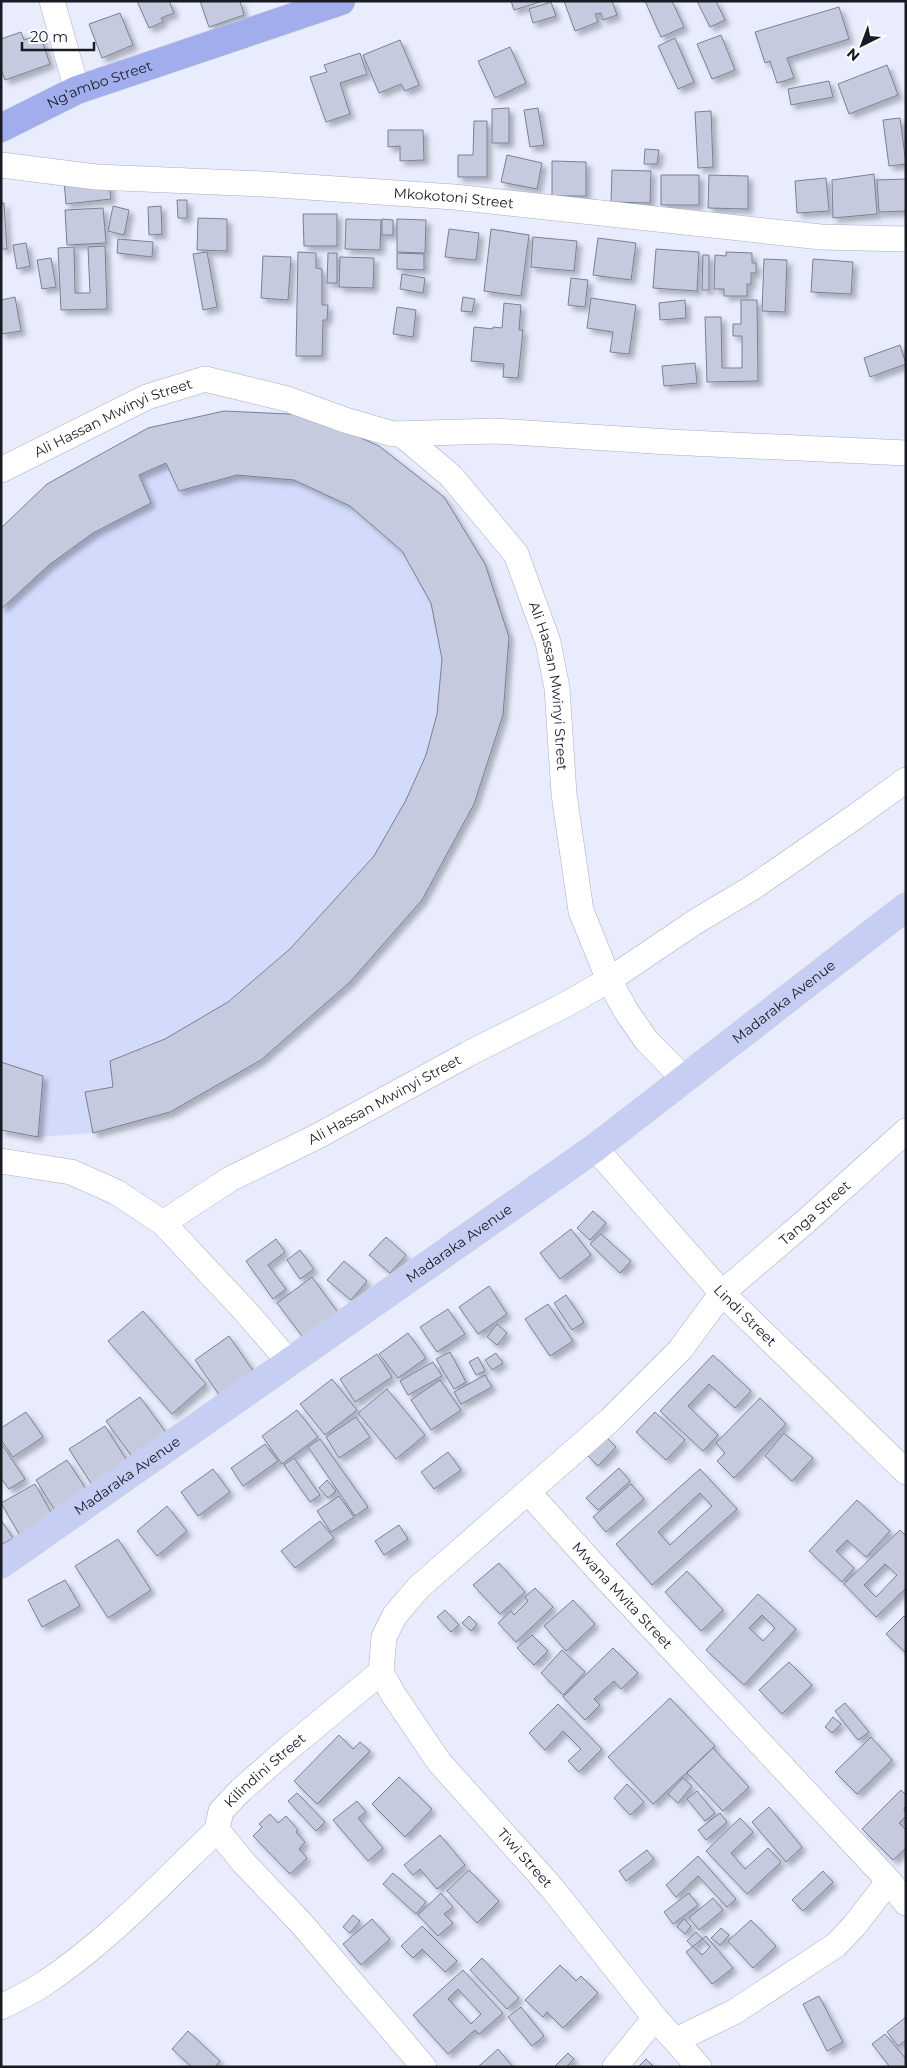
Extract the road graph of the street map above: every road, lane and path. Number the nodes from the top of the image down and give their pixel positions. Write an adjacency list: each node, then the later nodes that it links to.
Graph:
1 (52, 1): 3 (street)
2 (341, 1): 3 (highway, Ng’ambo Street)
3 (77, 90): 4 (highway, Ng’ambo Street)
4 (1, 128)
5 (1, 166): 6 (street, Mkokotoni Street)
6 (906, 239)
7 (401, 434): 8 (street, Ali Hassan Mwinyi Street); 9 (street, Ali Hassan Mwinyi Street); 12 (street, Ali Hassan Mwinyi Street)
8 (906, 454)
9 (1, 470)
10 (906, 780): 12 (street, Ali Hassan Mwinyi Street)
11 (906, 907): 13 (main road, Madaraka Avenue)
12 (609, 980): 13 (street, Ali Hassan Mwinyi Street); 17 (street, Ali Hassan Mwinyi Street)
13 (684, 1079): 15 (main road, Madaraka Avenue)
14 (906, 1131): 18 (street, Tanga Street)
15 (595, 1148): 18 (street, Lindi Street); 19 (main road, Madaraka Avenue)
16 (1, 1161): 17 (street)
17 (163, 1223): 19 (street)
18 (722, 1293): 20 (street, Lindi Street); 21 (street)
19 (289, 1362): 22 (main road, Madaraka Avenue)
20 (906, 1472)
21 (528, 1492): 23 (street); 25 (street, Mwana Mvita Street)
22 (1, 1564)
23 (381, 1672): 24 (street, Kilindini Street); 28 (street, Tiwi Street)
24 (217, 1830): 27 (street); 30 (street)
25 (889, 1881): 26 (street, Mwana Mvita Street); 29 (street)
26 (906, 1903)
27 (1, 2007)
28 (654, 2018): 29 (street, Tiwi Street); 31 (street)
29 (676, 2040): 32 (street, Tiwi Street)
30 (424, 2067)
31 (615, 2067)
32 (700, 2067)

